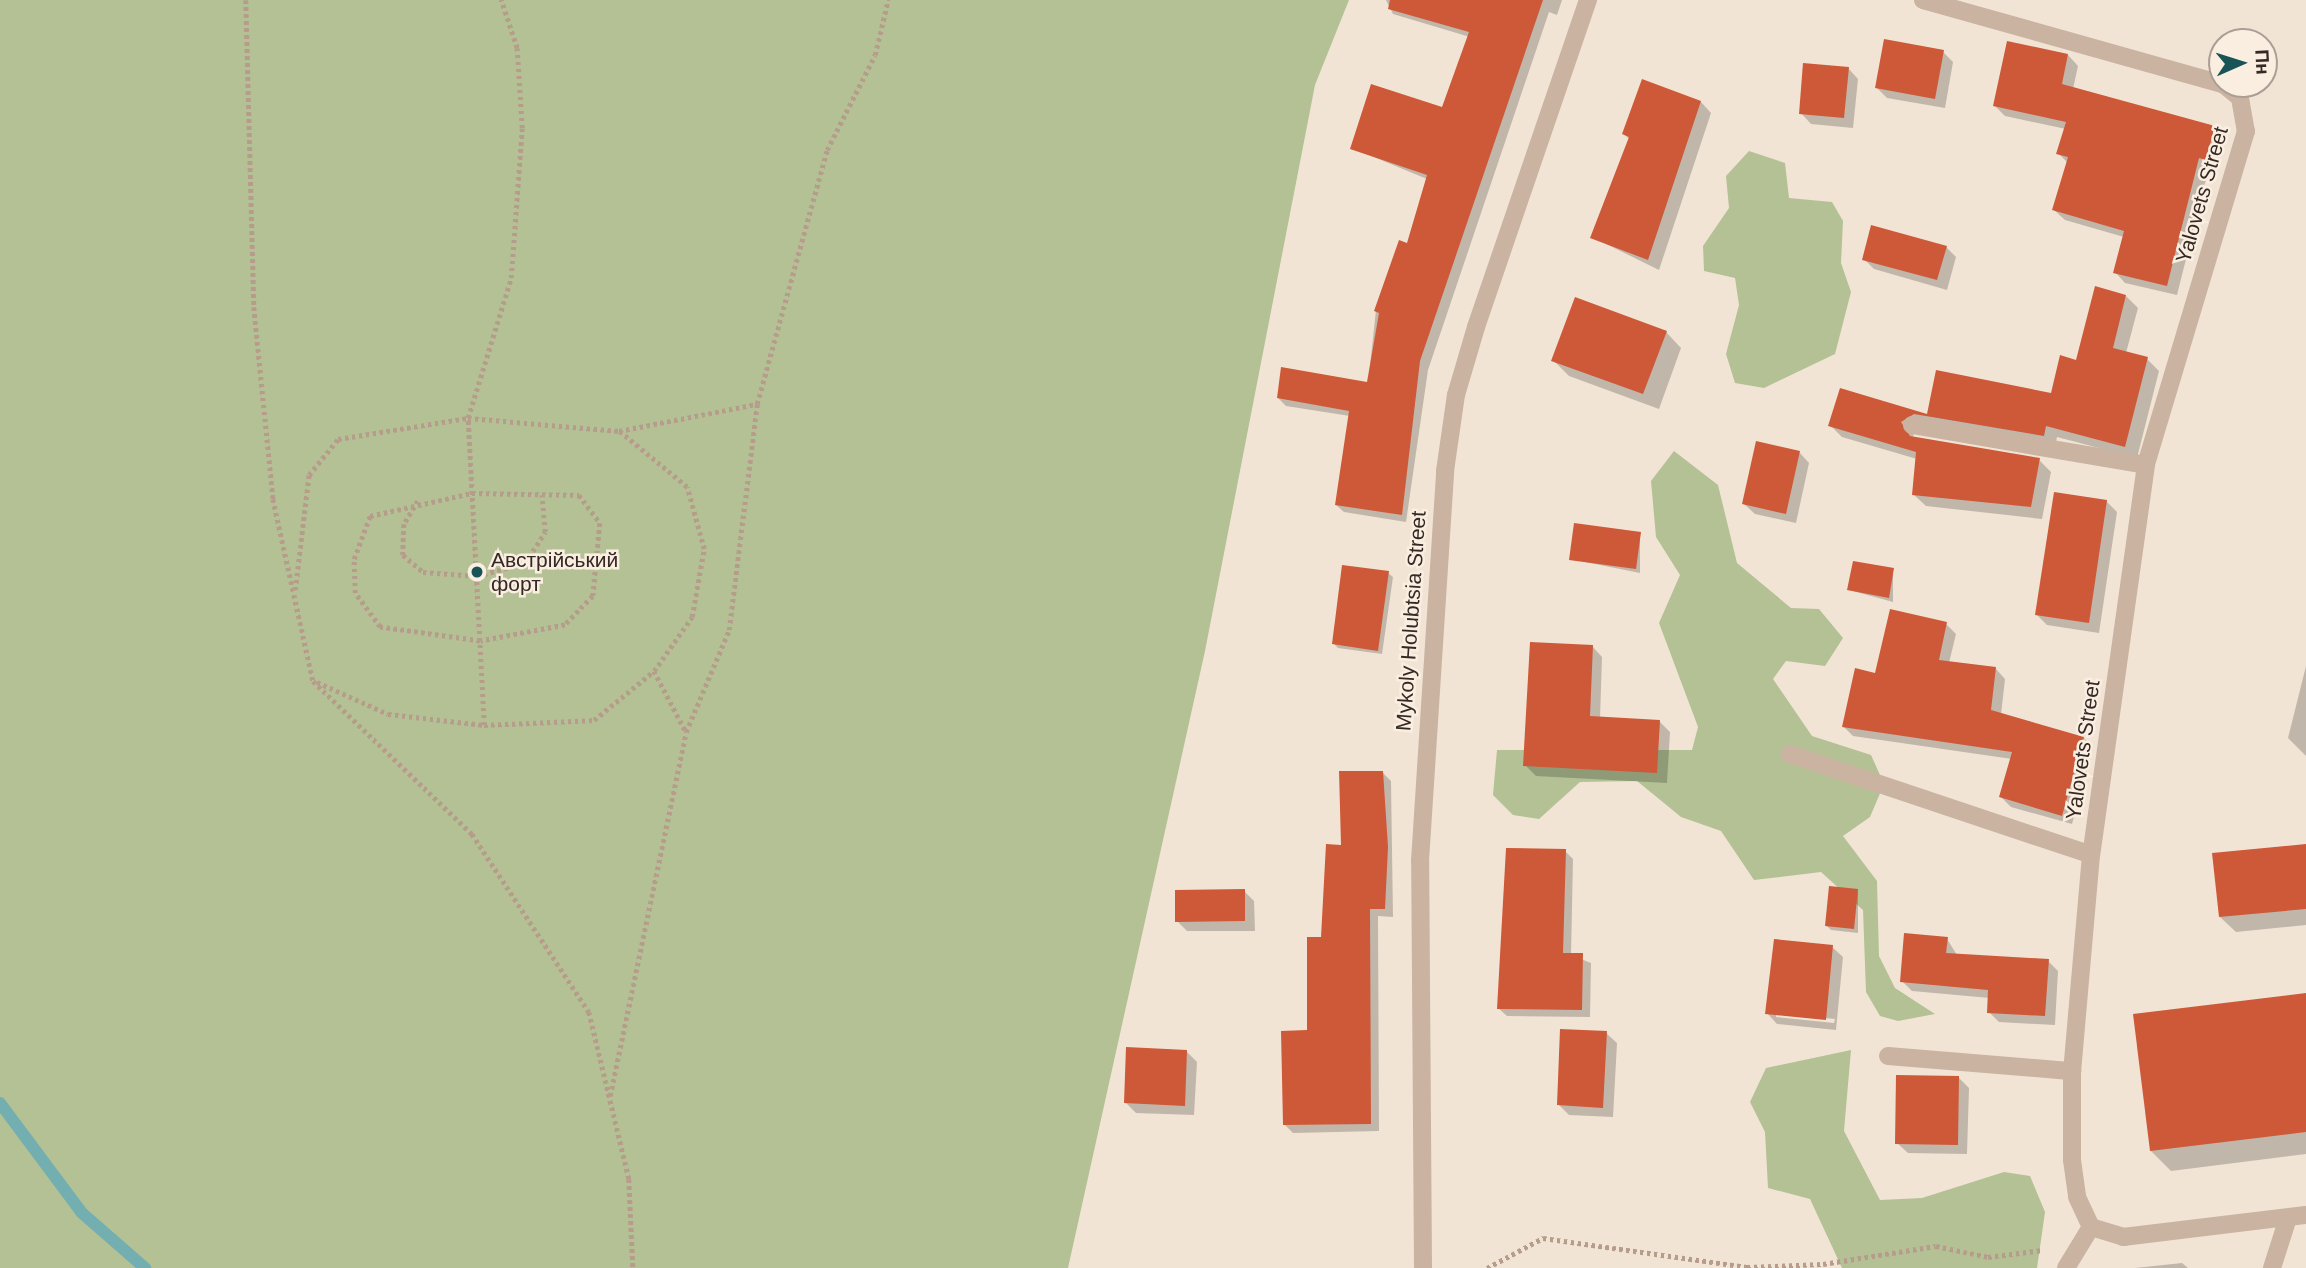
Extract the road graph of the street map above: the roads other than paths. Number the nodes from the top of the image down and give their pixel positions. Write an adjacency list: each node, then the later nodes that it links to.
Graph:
1 (1588, 0): 13 (street, Mykoly Holubtsia Street)
2 (1923, 0): 3 (street, Yalovets Street)
3 (2208, 80)
4 (2239, 98): 6 (street, Yalovets Street)
5 (1912, 425): 6 (street)
6 (2146, 465): 8 (street, Yalovets Street)
7 (1790, 754): 8 (street)
8 (2091, 855): 10 (street, Yalovets Street)
9 (1888, 1056): 10 (street)
10 (2072, 1072): 12 (street, Yalovets Street)
11 (2297, 1217): 12 (street); 15 (street)
12 (2091, 1227): 14 (street)
13 (1423, 1268)
14 (2066, 1268)
15 (2272, 1268)

